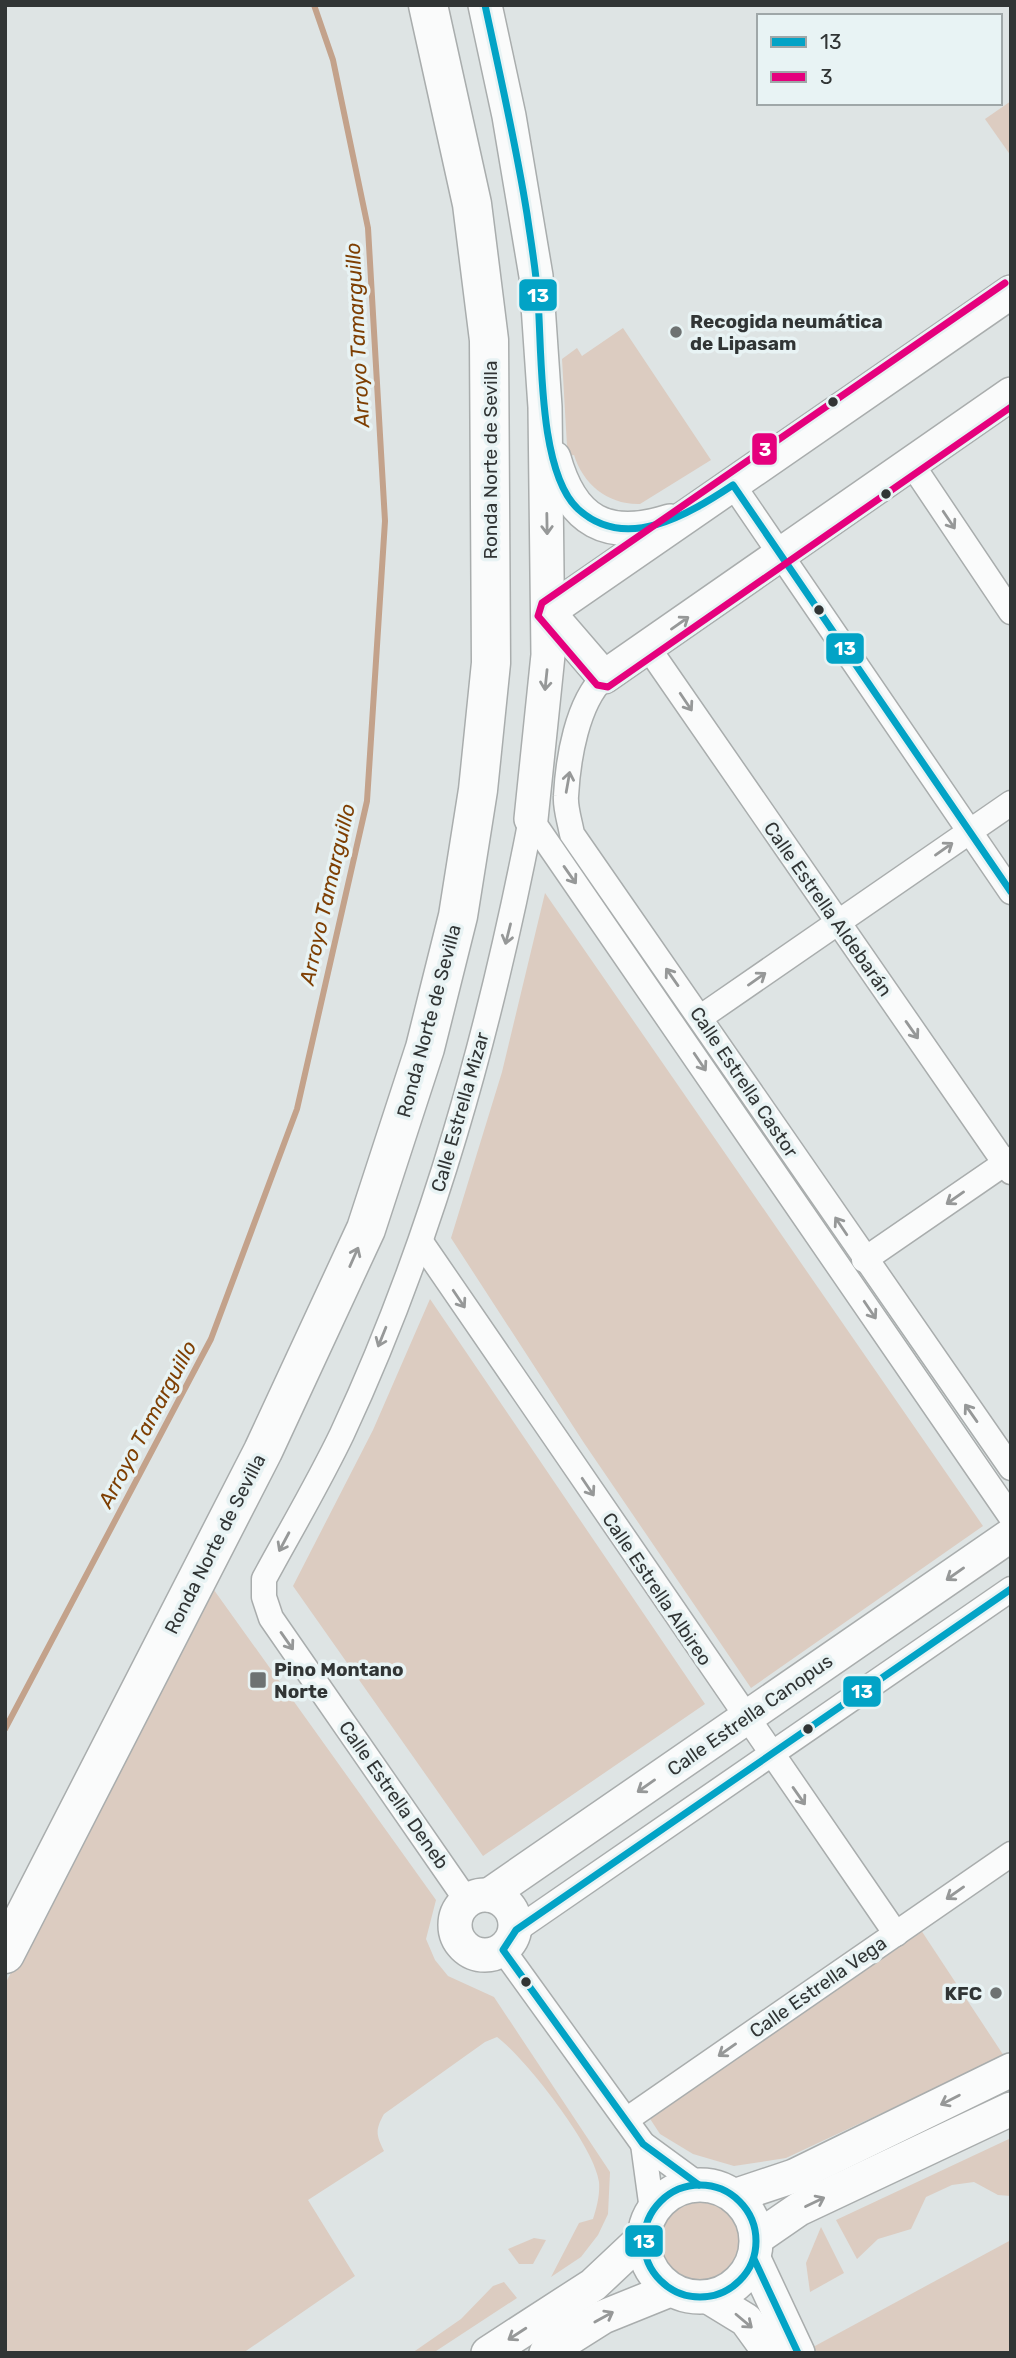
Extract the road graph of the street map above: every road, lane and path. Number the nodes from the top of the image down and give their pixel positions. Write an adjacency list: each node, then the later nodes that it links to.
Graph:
1 (404, 5): 33 (highway, Ronda Norte de Sevilla)
2 (428, 5): 36 (highway, Ronda Norte de Sevilla, one-way to 2)
3 (485, 5): 6 (street)
4 (1011, 292): 8 (street)
5 (1011, 394): 7 (street)
6 (545, 407): 9 (street); 11 (street, Calle Estrella Mizar, one-way to 11)
7 (911, 463): 10 (street); 12 (street, one-way to 12)
8 (733, 485): 9 (street); 10 (street)
9 (686, 516): 11 (street)
10 (778, 555): 13 (street, one-way to 10); 17 (street)
11 (548, 612): 14 (street); 16 (street, Calle Estrella Mizar, one-way to 16)
12 (1011, 612)
13 (647, 646): 14 (street); 19 (street, Calle Estrella Aldebarán, one-way to 19)
14 (604, 677): 20 (street, Calle Estrella Castor, one-way to 14)
15 (1011, 803): 17 (street)
16 (531, 819): 22 (street, Calle Estrella Mizar, one-way to 22); 25 (street, Calle Estrella Castor, one-way to 25)
17 (969, 832): 18 (street); 19 (street, one-way to 17)
18 (1011, 892)
19 (837, 923): 20 (street, one-way to 19); 21 (street, Calle Estrella Aldebarán, one-way to 21)
20 (701, 1017): 23 (street, Calle Estrella Castor, one-way to 20)
21 (1009, 1165): 23 (street, one-way to 23)
22 (421, 1242): 27 (street, Calle Estrella Mizar, one-way to 27); 29 (street, Calle Estrella Albireo, one-way to 29)
23 (864, 1260): 24 (street, Calle Estrella Castor, one-way to 23)
24 (1011, 1468)
25 (1011, 1517)
26 (1011, 1535): 29 (street, Calle Estrella Canopus, one-way to 29)
27 (264, 1579): 32 (street, Calle Estrella Deneb, one-way to 32)
28 (1011, 1589): 30 (street)
29 (746, 1718): 30 (street, Calle Estrella Albireo); 32 (street, Calle Estrella Canopus, one-way to 32)
30 (771, 1755): 34 (street, Calle Estrella Albireo, one-way to 34); 35 (street)
31 (1011, 1854): 34 (street, Calle Estrella Vega, one-way to 34)
32 (478, 1898): 35 (street); 35 (street)
33 (5, 1901)
34 (896, 1934): 39 (street, Calle Estrella Vega, one-way to 39)
35 (509, 1940): 39 (street)
36 (5, 1954)
37 (1011, 2070): 42 (street, one-way to 42)
38 (1011, 2109): 44 (street, one-way to 38)
39 (626, 2120): 40 (street)
40 (643, 2144): 41 (street); 43 (street)
41 (699, 2185): 42 (street); 43 (street)
42 (734, 2196): 44 (street)
43 (648, 2224): 45 (street); 48 (street, one-way to 48)
44 (756, 2248): 46 (street); 50 (street)
45 (670, 2290): 46 (street); 47 (street, one-way to 45)
46 (710, 2298): 49 (street, one-way to 49)
47 (559, 2351)
48 (488, 2353)
49 (770, 2353)
50 (798, 2353)

